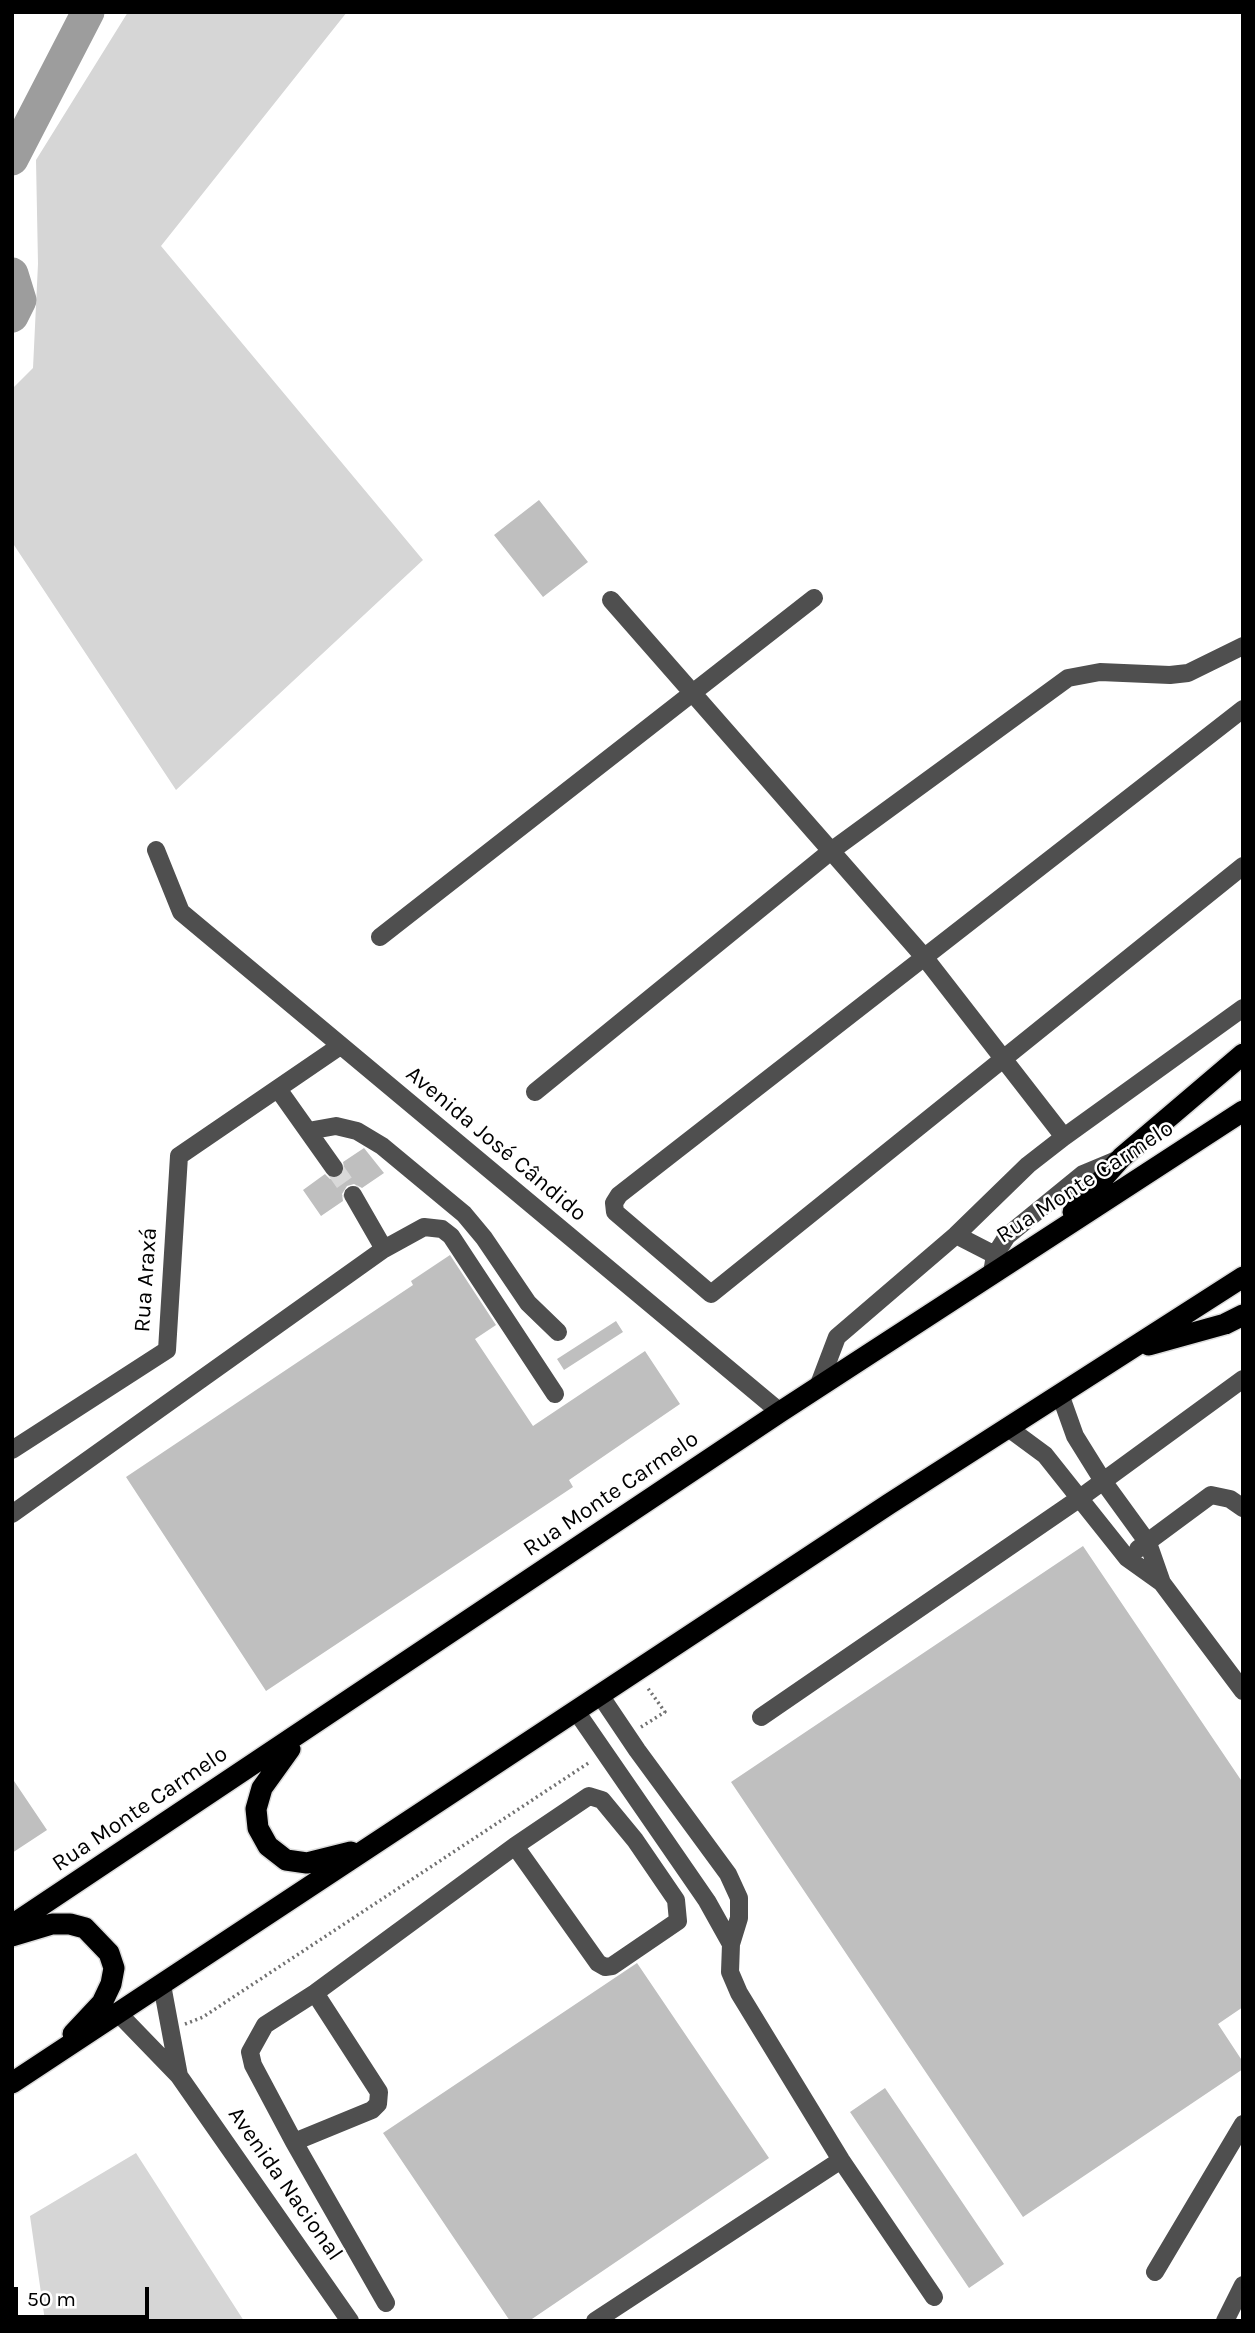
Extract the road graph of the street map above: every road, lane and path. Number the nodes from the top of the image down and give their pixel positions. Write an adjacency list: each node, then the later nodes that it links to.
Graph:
1 (814, 598): 4 (street)
2 (611, 600): 4 (street)
3 (1243, 646): 7 (street)
4 (691, 691): 7 (street); 9 (street)
5 (1243, 709): 10 (street)
6 (156, 850): 12 (street, Avenida José Cândido)
7 (831, 851): 10 (street); 16 (street)
8 (1243, 866): 14 (street)
9 (380, 936)
10 (925, 958): 14 (street); 14 (street)
11 (1243, 1008): 19 (street)
12 (340, 1046): 15 (street); 35 (street, Avenida José Cândido)
13 (1243, 1054): 20 (highway)
14 (1003, 1057): 19 (street)
15 (278, 1089): 18 (street); 37 (street, Rua Araxá)
16 (535, 1092)
17 (1243, 1111): 23 (highway, Rua Monte Carmelo)
18 (308, 1131): 21 (street); 29 (street)
19 (1064, 1137): 24 (street)
20 (1122, 1157): 23 (highway); 26 (street)
21 (334, 1168)
22 (353, 1195): 25 (street)
23 (1056, 1231): 26 (highway, Rua Monte Carmelo)
24 (956, 1235): 26 (street); 32 (street)
25 (384, 1250): 33 (street); 41 (street)
26 (994, 1264): 32 (highway, Rua Monte Carmelo)
27 (1243, 1277): 30 (highway)
28 (1243, 1315): 30 (highway)
29 (558, 1332)
30 (1130, 1351): 34 (highway)
31 (1243, 1379): 38 (street)
32 (818, 1387): 35 (highway, Rua Monte Carmelo)
33 (555, 1394)
34 (1060, 1394): 36 (highway); 38 (street)
35 (780, 1412): 50 (highway, Rua Monte Carmelo)
36 (1007, 1427): 39 (street); 45 (highway)
37 (12, 1450)
38 (1102, 1481): 39 (street); 42 (street)
39 (1080, 1498): 43 (street); 49 (street)
40 (1243, 1508): 42 (street)
41 (12, 1514)
42 (1148, 1543): 43 (street); 44 (street)
43 (1127, 1558): 44 (street)
44 (1162, 1583): 46 (street)
45 (636, 1671): 47 (highway); 51 (path)
46 (1243, 1691)
47 (600, 1695): 48 (highway); 51 (street)
48 (576, 1711): 52 (street); 56 (highway)
49 (761, 1717)
50 (317, 1723): 56 (highway); 60 (highway, Rua Monte Carmelo)
51 (627, 1736): 53 (street)
52 (606, 1751): 54 (street); 66 (path)
53 (681, 1810): 54 (street); 58 (street)
54 (654, 1825): 55 (street); 59 (street)
55 (635, 1840): 57 (street); 57 (street)
56 (377, 1842): 63 (highway)
57 (515, 1846): 64 (street)
58 (739, 1918): 59 (street); 62 (street)
59 (719, 1919): 62 (street)
60 (12, 1925)
61 (12, 1936): 67 (highway)
62 (731, 1944): 72 (street)
63 (162, 1985): 65 (highway); 66 (street, Avenida Nacional)
64 (315, 1993): 71 (street); 71 (street)
65 (119, 2014): 67 (highway); 68 (street, Avenida Nacional)
66 (170, 2029): 68 (street, Avenida Nacional)
67 (35, 2068): 69 (highway)
68 (179, 2076): 77 (street, Avenida Nacional)
69 (12, 2084)
70 (1243, 2124): 73 (street)
71 (294, 2142): 76 (street)
72 (841, 2160): 75 (street); 78 (street)
73 (1155, 2272)
74 (1243, 2285): 79 (street)
75 (934, 2297)
76 (386, 2303)
77 (350, 2321)
78 (595, 2321)
79 (1224, 2321)

